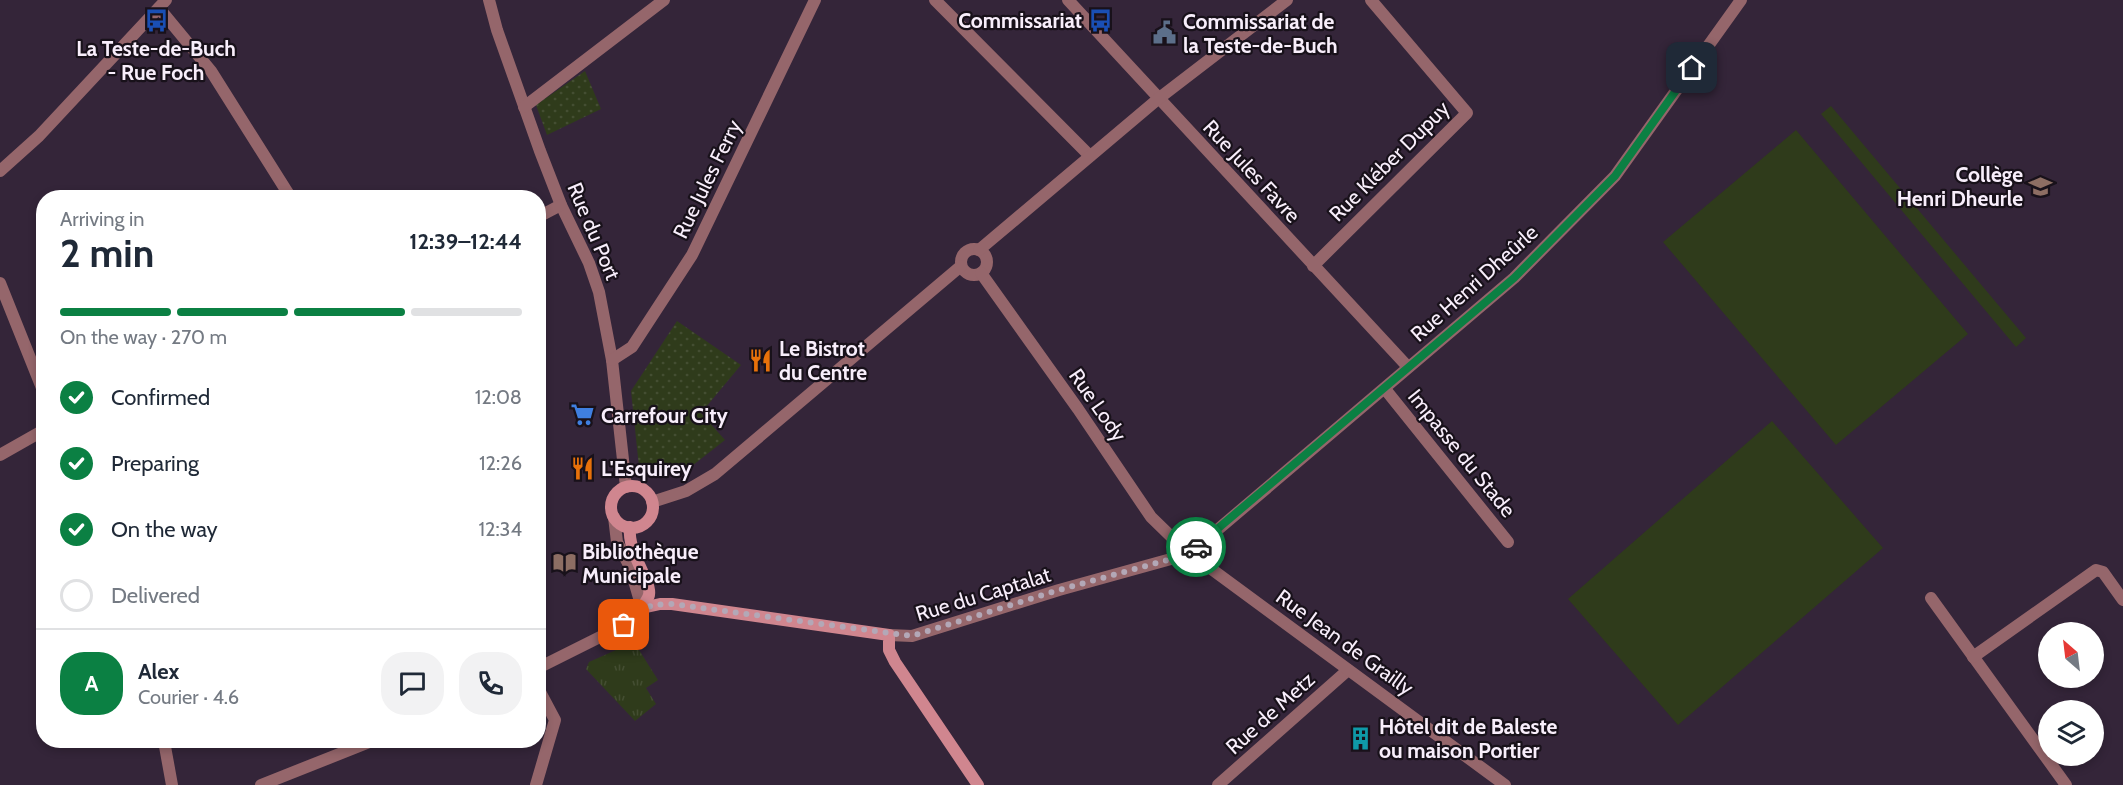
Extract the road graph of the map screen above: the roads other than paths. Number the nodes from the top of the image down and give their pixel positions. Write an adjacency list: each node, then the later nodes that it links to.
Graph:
1 (489, 0): 11 (street, Rue du Port)
2 (664, 0): 11 (street)
3 (815, 0): 22 (street, Rue Jules Ferry)
4 (935, 0): 12 (street)
5 (1068, 0): 10 (street, Rue Jules Favre)
6 (1287, 0): 10 (street)
7 (1371, 0): 19 (street, Rue Kléber Dupuy)
8 (1742, 0): 23 (street, Rue Henri Dheûrle)
9 (162, 4): 13 (street); 14 (street)
10 (1158, 99): 12 (street); 19 (street, Rue Jules Favre)
11 (524, 107): 15 (street, Rue du Port)
12 (1090, 156): 17 (street)
13 (0, 171)
14 (286, 190)
15 (561, 205): 16 (street); 22 (street, Rue du Port)
16 (546, 213)
17 (980, 250): 18 (street); 20 (street)
18 (962, 266): 20 (street); 29 (street)
19 (1313, 266): 23 (street, Rue Jules Favre)
20 (981, 273): 33 (street, Rue Lody)
21 (0, 283): 24 (street)
22 (612, 360): 28 (street, Rue du Port)
23 (1408, 367): 25 (street, Rue Henri Dheûrle)
24 (36, 372)
25 (1384, 389): 32 (street, Impasse du Stade); 33 (street, Rue Henri Dheûrle)
26 (36, 434): 27 (street)
27 (0, 454)
28 (626, 487): 29 (main road); 30 (main road)
29 (652, 502): 31 (main road)
30 (614, 517): 31 (main road); 36 (street)
31 (630, 527): 36 (main road)
32 (1508, 542)
33 (1189, 554): 37 (street, Rue du Captalat); 40 (street, Rue Jean de Grailly)
34 (1931, 598): 38 (street)
35 (2123, 600): 38 (street)
36 (642, 608): 37 (main road, Rue du Captalat); 39 (street)
37 (889, 635): 47 (main road)
38 (1973, 657): 50 (street)
39 (546, 664)
40 (1348, 670): 48 (street, Rue de Metz); 49 (street, Rue Jean de Grailly)
41 (546, 703): 46 (street)
42 (165, 748): 44 (street)
43 (354, 748): 45 (street)
44 (172, 785)
45 (261, 785)
46 (536, 785)
47 (978, 785)
48 (1218, 785)
49 (1505, 785)
50 (2066, 785)

